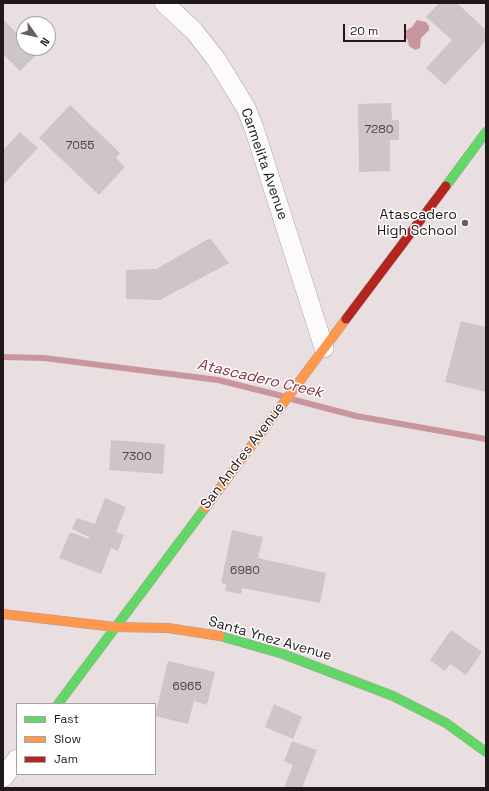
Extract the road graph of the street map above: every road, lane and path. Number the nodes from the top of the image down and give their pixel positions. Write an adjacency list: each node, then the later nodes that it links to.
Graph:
1 (164, 3): 3 (street, Carmelita Avenue)
2 (486, 132): 3 (street, San Andres Avenue)
3 (324, 348): 5 (street, San Andres Avenue)
4 (3, 614): 5 (street, Santa Ynez Avenue)
5 (115, 627): 6 (street, San Andres Avenue); 7 (street, Santa Ynez Avenue)
6 (59, 703)
7 (486, 752)
8 (16, 760): 9 (street)
9 (3, 778)

